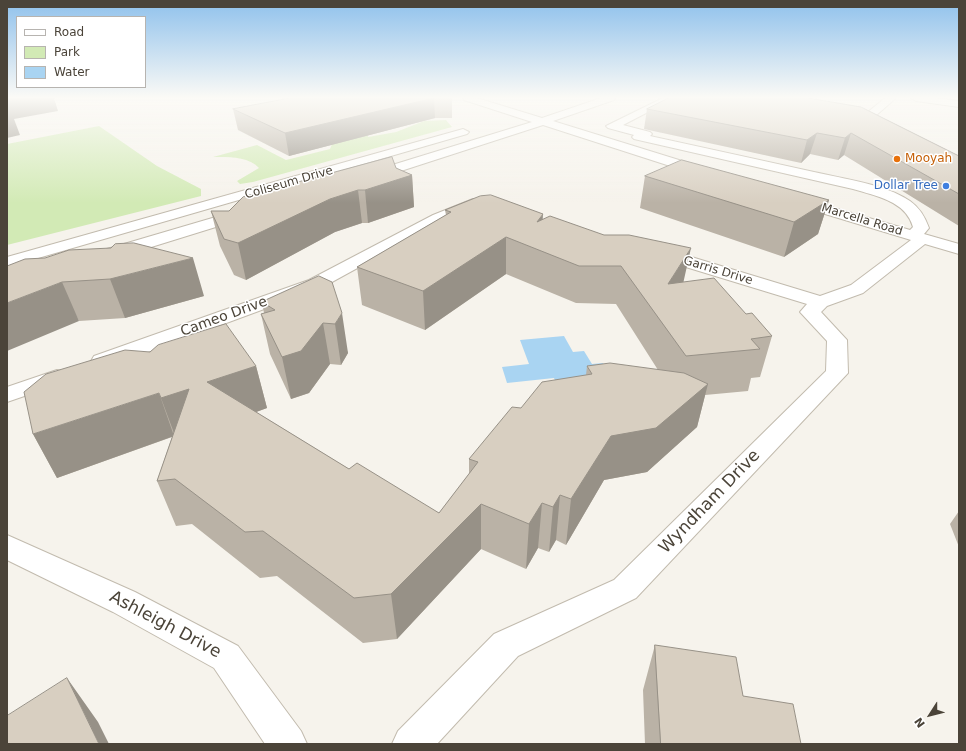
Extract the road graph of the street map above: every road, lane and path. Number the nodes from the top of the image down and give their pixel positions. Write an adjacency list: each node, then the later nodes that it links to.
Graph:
1 (461, 133): 16 (street, Coliseum Drive)
2 (509, 133): 8 (street, Coliseum Drive)
3 (578, 133): 6 (street)
4 (642, 133): 5 (street)
5 (640, 137): 6 (street); 12 (street)
6 (615, 145): 7 (street)
7 (717, 177)
8 (352, 182)
9 (785, 197): 12 (street, Marcella Road)
10 (482, 202): 18 (street, Cameo Drive)
11 (258, 210): 15 (street, Coliseum Drive)
12 (918, 237): 14 (street, Marcella Road); 17 (street)
13 (642, 248): 17 (street, Garris Drive)
14 (959, 249)
15 (101, 257)
16 (7, 262)
17 (820, 302): 21 (street, Wyndham Drive)
18 (7, 395)
19 (7, 547): 20 (street, Ashleigh Drive)
20 (288, 744)
21 (411, 744)

